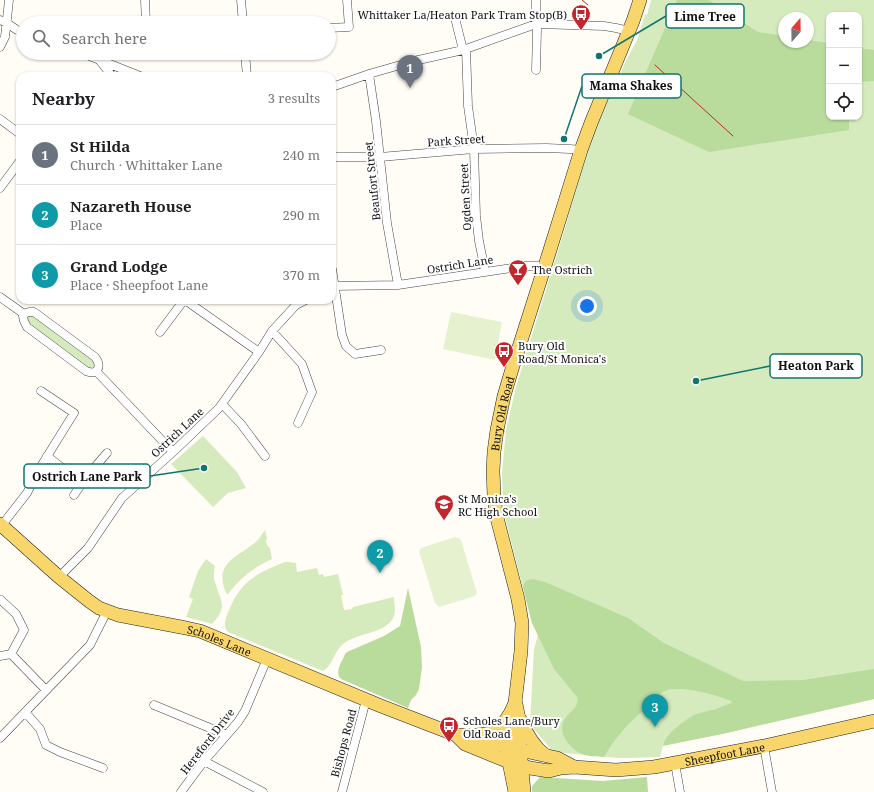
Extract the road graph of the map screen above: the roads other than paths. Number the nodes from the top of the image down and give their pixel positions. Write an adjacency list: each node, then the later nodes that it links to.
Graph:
1 (9, 0): 10 (street)
2 (145, 0): 7 (street)
3 (241, 0): 8 (street)
4 (347, 0): 12 (street)
5 (536, 0): 11 (street)
6 (640, 0): 14 (main road, Bury Old Road)
7 (146, 16)
8 (242, 16)
9 (455, 18): 16 (street, Ogden Street)
10 (4, 21): 13 (street); 15 (street)
11 (536, 24): 14 (street); 16 (street); 19 (street)
12 (336, 28)
13 (16, 29)
14 (629, 31): 28 (main road, Bury Old Road)
15 (0, 47)
16 (464, 50): 23 (street); 27 (street, Ogden Street)
17 (99, 60): 20 (street); 21 (street)
18 (246, 60): 22 (street)
19 (536, 70)
20 (109, 72)
21 (130, 72)
22 (247, 72)
23 (369, 74): 24 (street); 30 (street, Beaufort Street)
24 (336, 86)
25 (0, 119): 26 (street)
26 (16, 131)
27 (474, 149): 28 (street, Park Street); 30 (street, Park Street); 34 (street, Ogden Street)
28 (581, 150): 33 (main road, Bury Old Road)
29 (336, 157): 30 (street, Park Street)
30 (380, 157): 35 (street, Beaufort Street)
31 (16, 166): 32 (street)
32 (0, 188)
33 (544, 266): 34 (street, Ostrich Lane); 67 (main road, Bury Old Road)
34 (485, 271): 35 (street, Ostrich Lane)
35 (398, 285): 36 (street, Ostrich Lane)
36 (336, 287)
37 (0, 297): 42 (street)
38 (336, 303): 45 (street)
39 (181, 304): 44 (street)
40 (190, 304): 46 (street)
41 (292, 304): 43 (street, Ostrich Lane)
42 (24, 314): 47 (street); 47 (street)
43 (272, 331): 46 (street, Ostrich Lane); 50 (street)
44 (160, 332)
45 (381, 350)
46 (259, 352): 49 (street, Ostrich Lane)
47 (96, 371): 51 (street)
48 (42, 390): 53 (street)
49 (222, 404): 51 (street, Ostrich Lane); 54 (street)
50 (298, 423)
51 (173, 452): 58 (street, Ostrich Lane)
52 (107, 453): 55 (street)
53 (47, 456): 55 (street); 57 (street)
54 (265, 456)
55 (80, 479): 56 (street)
56 (74, 495)
57 (1, 525): 58 (main road, Scholes Lane)
58 (59, 578): 60 (main road, Scholes Lane)
59 (1, 600): 61 (street)
60 (107, 612): 63 (main road, Scholes Lane); 64 (street)
61 (11, 654): 62 (street); 64 (street)
62 (0, 656)
63 (266, 659): 65 (main road, Scholes Lane); 70 (street, Hereford Drive)
64 (46, 690): 68 (street)
65 (366, 700): 71 (main road, Scholes Lane); 81 (street, Bishops Road)
66 (154, 705): 70 (street)
67 (514, 710): 72 (main road); 75 (main road); 76 (main road, Bury Old Road)
68 (25, 712): 73 (street); 79 (street)
69 (874, 721): 74 (main road, Sheepfoot Lane)
70 (227, 735): 77 (street, Hereford Drive)
71 (456, 735): 72 (main road, Scholes Lane); 76 (main road, Scholes Lane)
72 (469, 735): 76 (main road, Scholes Lane)
73 (0, 738)
74 (764, 746): 78 (main road, Sheepfoot Lane); 87 (street)
75 (547, 756): 76 (main road, Sheepfoot Lane); 80 (main road, Sheepfoot Lane)
76 (516, 757): 80 (main road); 84 (main road, Bury Old Road); 85 (main road, Bury Old Road)
77 (204, 762): 82 (street, Hereford Drive); 83 (street)
78 (675, 763): 80 (main road, Sheepfoot Lane); 86 (street)
79 (103, 768)
80 (568, 768)
81 (343, 791)
82 (181, 792)
83 (264, 792)
84 (515, 792)
85 (524, 792)
86 (680, 792)
87 (772, 792)

